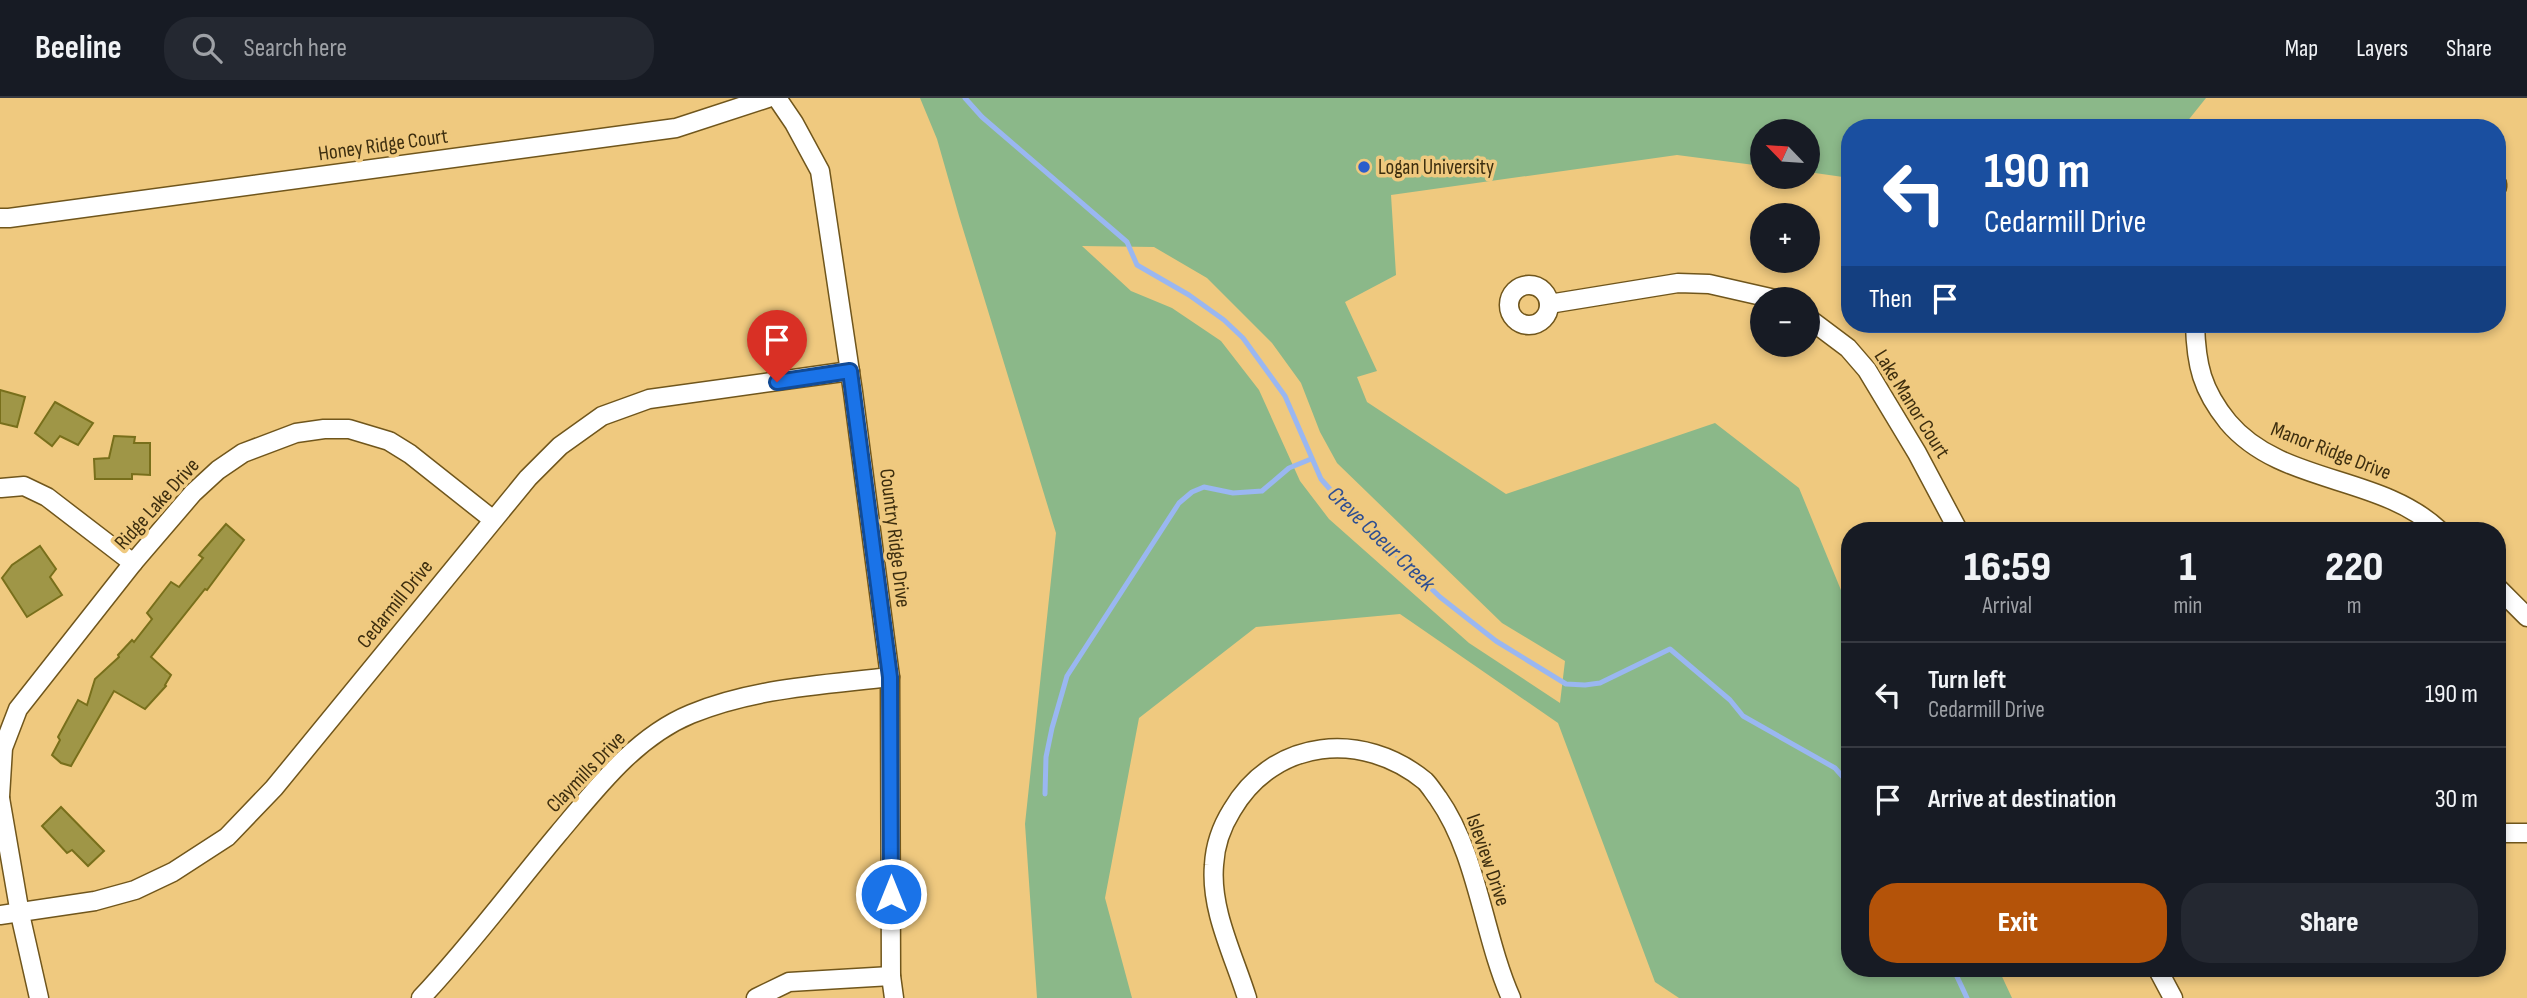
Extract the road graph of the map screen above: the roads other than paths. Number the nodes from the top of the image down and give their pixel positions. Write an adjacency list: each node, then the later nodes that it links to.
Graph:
1 (768, 98): 3 (street, Honey Ridge Court)
2 (777, 98): 8 (street, Country Ridge Drive)
3 (0, 218)
4 (1750, 293): 5 (street)
5 (1549, 304)
6 (1820, 326): 11 (street, Lake Manor Court)
7 (2195, 333): 12 (street, Manor Ridge Drive)
8 (850, 371): 10 (street, Cedarmill Drive); 16 (street, Country Ridge Drive)
9 (0, 487): 13 (street)
10 (492, 519): 13 (street, Ridge Lake Drive); 20 (street, Cedarmill Drive)
11 (1954, 522)
12 (2431, 522)
13 (133, 563): 17 (street, Ridge Lake Drive)
14 (2506, 596): 15 (street)
15 (2527, 617)
16 (890, 677): 22 (street, Country Ridge Drive); 25 (street, Claymills Drive)
17 (0, 797): 20 (street, Ridge Lake Drive)
18 (2506, 833): 19 (street)
19 (2527, 833)
20 (20, 914): 21 (street, Cedarmill Drive); 24 (street, Ridge Lake Drive)
21 (0, 915)
22 (891, 976): 26 (street); 27 (street, Country Ridge Drive)
23 (2162, 977): 30 (street)
24 (40, 998)
25 (421, 998)
26 (756, 998)
27 (894, 998)
28 (1247, 998): 29 (street, Isleview Drive)
29 (1511, 998)
30 (2174, 998)

